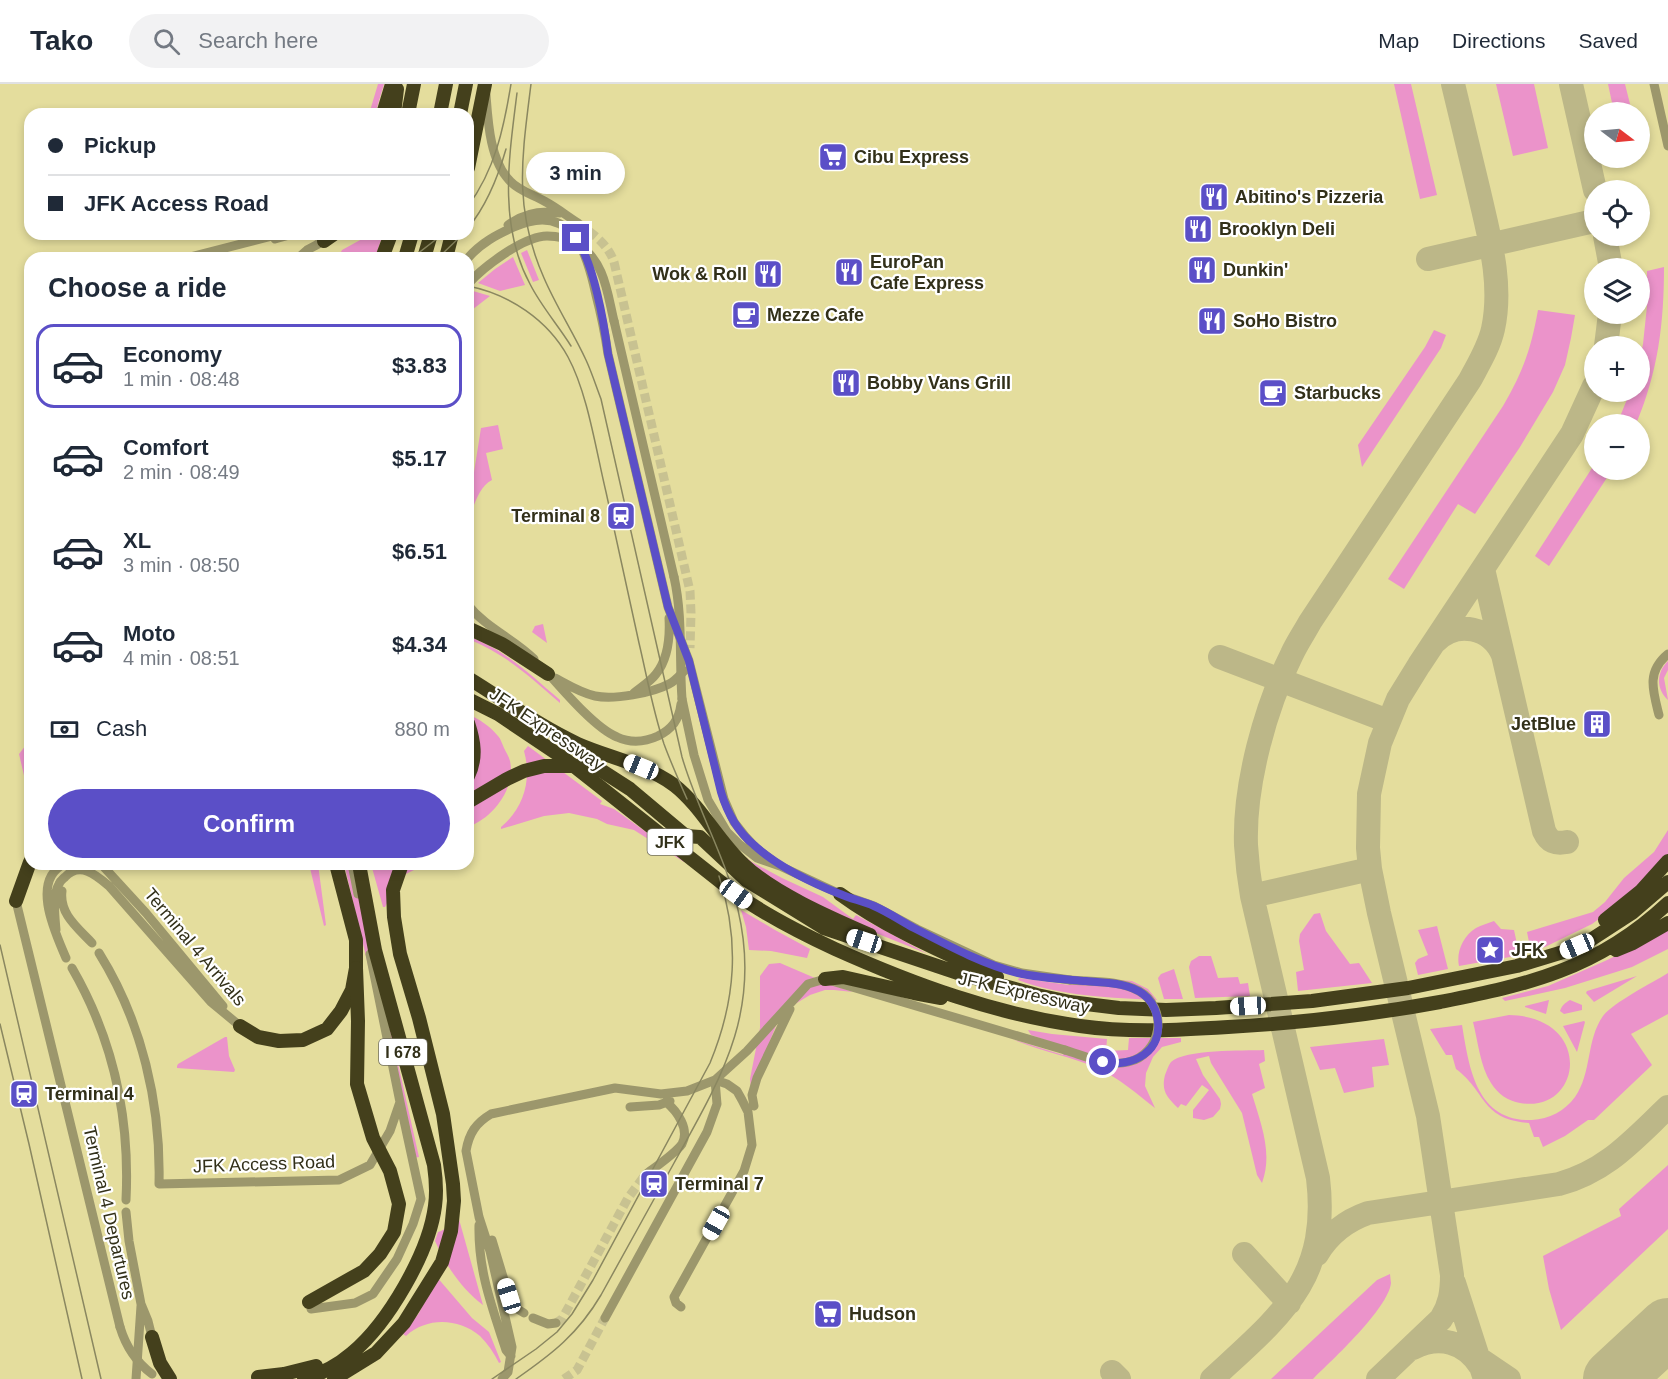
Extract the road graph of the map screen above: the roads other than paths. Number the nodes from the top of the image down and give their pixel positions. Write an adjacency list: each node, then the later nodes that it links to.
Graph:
1 (392, 84): 8 (highway)
2 (397, 84): 9 (highway)
3 (414, 84): 10 (highway)
4 (466, 84): 12 (highway)
5 (485, 84): 13 (highway); 15 (street)
6 (1654, 84): 14 (street)
7 (445, 90): 11 (highway)
8 (385, 108)
9 (395, 108)
10 (409, 108)
11 (440, 108)
12 (461, 108)
13 (474, 138)
14 (1668, 146)
15 (563, 213): 16 (street); 17 (street)
16 (578, 224)
17 (492, 238): 24 (street); 26 (street)
18 (256, 240): 21 (street)
19 (270, 240): 22 (street)
20 (319, 240): 23 (street)
21 (210, 252)
22 (223, 252)
23 (305, 252)
24 (474, 252)
25 (474, 278): 31 (street, bridge)
26 (668, 607): 31 (street); 34 (street)
27 (474, 611): 32 (street)
28 (474, 631): 32 (highway)
29 (690, 648): 31 (street)
30 (1668, 654): 37 (street)
31 (684, 662): 34 (street); 35 (street, bridge); 40 (street)
32 (548, 674): 34 (street); 35 (street)
33 (474, 682): 62 (highway)
34 (632, 694)
35 (682, 699): 40 (street)
36 (474, 702): 66 (highway, JFK Expressway / JFK)
37 (1659, 715)
38 (474, 798): 62 (highway, JFK Expressway, bridge)
39 (1668, 861): 61 (highway)
40 (780, 866): 51 (street)
41 (27, 870): 52 (highway)
42 (56, 870): 57 (street)
43 (66, 870): 55 (street)
44 (87, 870): 67 (street)
45 (107, 870): 67 (street, Terminal 4 Arrivals)
46 (338, 870): 60 (highway)
47 (353, 870): 70 (street)
48 (360, 870): 78 (highway, I 678)
49 (400, 870): 92 (highway)
50 (1668, 882): 61 (highway, JFK Expressway)
51 (840, 894): 63 (street, bridge); 64 (highway)
52 (16, 901): 89 (street, Terminal 4 Departures, bridge)
53 (1668, 903): 58 (highway, JFK Expressway / JFK)
54 (1668, 923): 58 (highway)
55 (92, 943)
56 (99, 953): 70 (street, JFK Access Road)
57 (66, 958)
58 (1577, 964): 66 (highway, JFK Expressway / JFK)
59 (72, 968): 75 (street)
60 (356, 968): 67 (highway); 80 (highway, bridge)
61 (1500, 970): 64 (highway, JFK Expressway)
62 (964, 975): 64 (highway, JFK Expressway)
63 (825, 979): 65 (street); 66 (highway)
64 (1037, 995)
65 (795, 997): 68 (street); 72 (street)
66 (988, 1006)
67 (240, 1026)
68 (715, 1080): 69 (street); 81 (street); 84 (street)
69 (687, 1091): 71 (street); 77 (street)
70 (400, 1102): 80 (street)
71 (666, 1102): 73 (street); 74 (street)
72 (754, 1106)
73 (630, 1107)
74 (645, 1175)
75 (126, 1200)
76 (126, 1212): 79 (street)
77 (479, 1217): 82 (street); 93 (street)
78 (396, 1300): 87 (highway); 91 (highway)
79 (141, 1304): 86 (street); 88 (street)
80 (310, 1305)
81 (681, 1307)
82 (524, 1313)
83 (533, 1318): 85 (street)
84 (605, 1318)
85 (556, 1323)
86 (152, 1337): 90 (highway)
87 (254, 1378)
88 (136, 1379)
89 (159, 1379)
90 (170, 1379)
91 (304, 1379)
92 (334, 1379)
93 (503, 1379)

